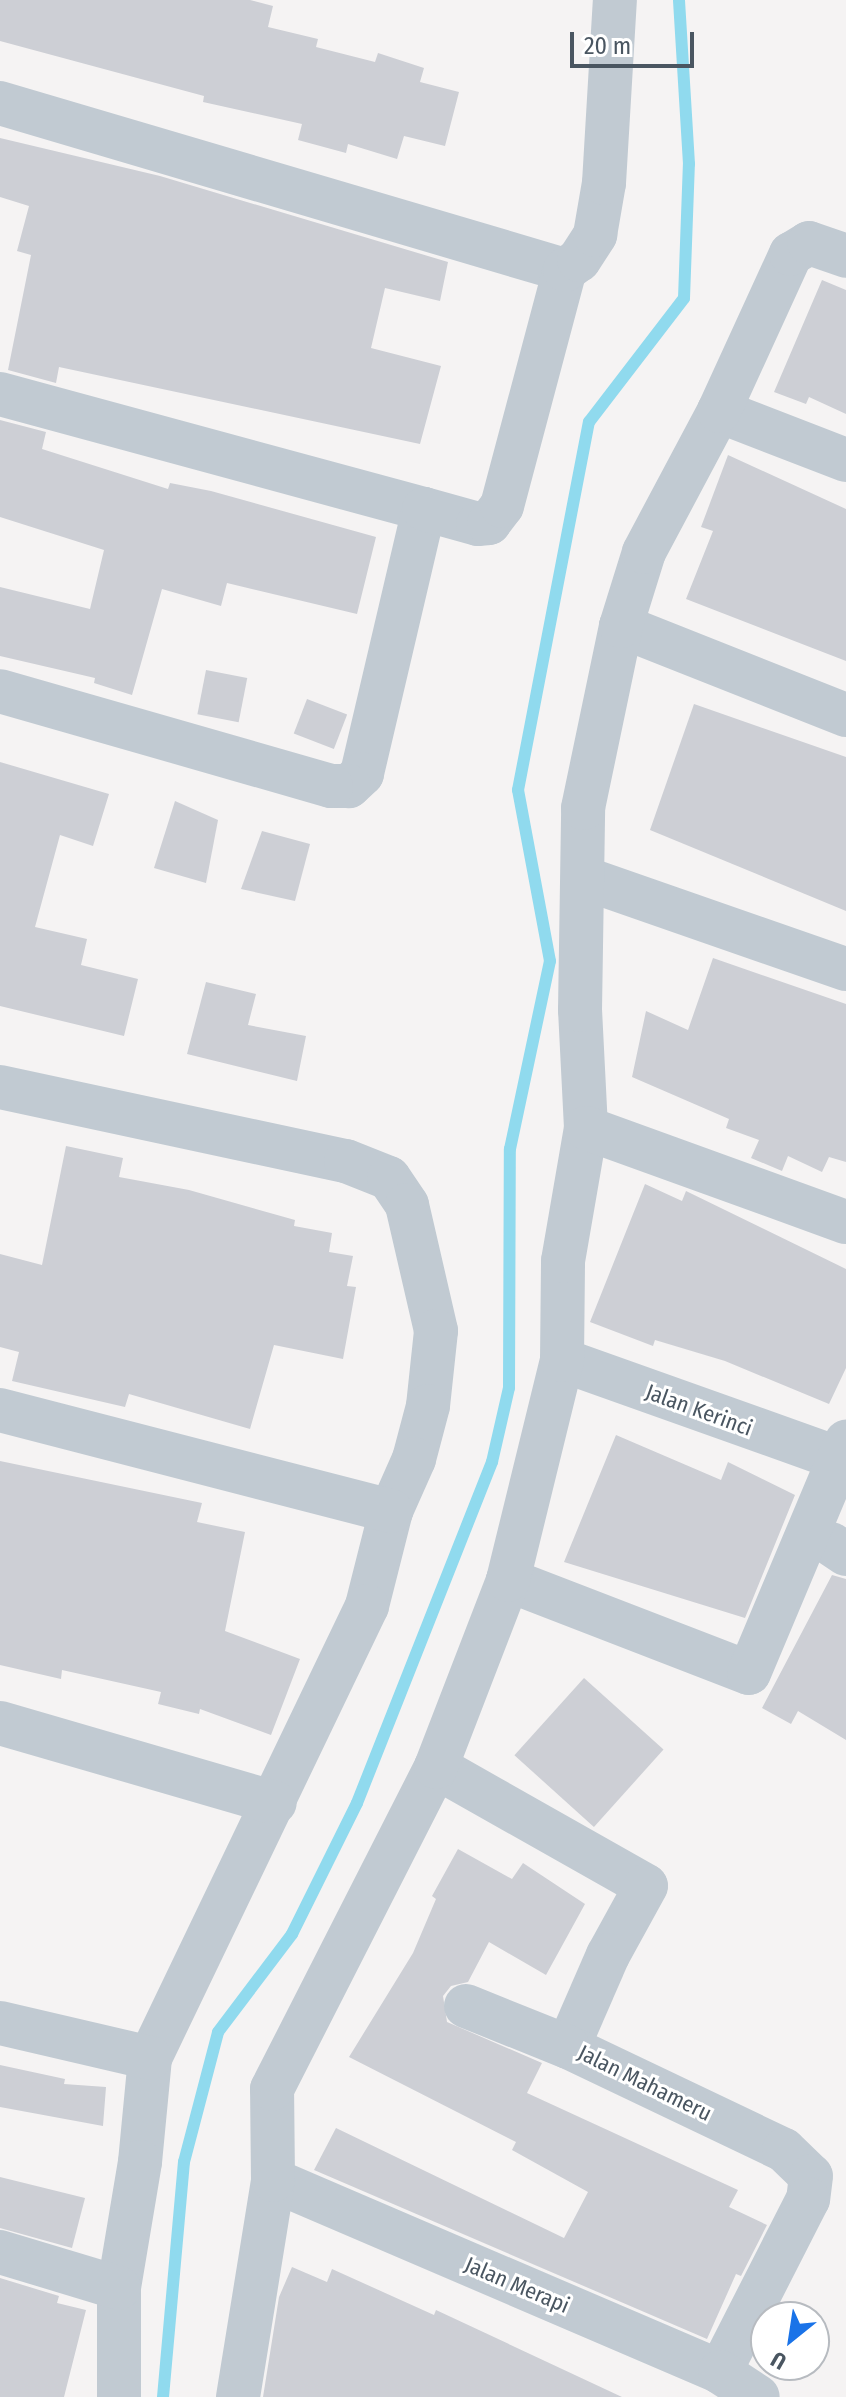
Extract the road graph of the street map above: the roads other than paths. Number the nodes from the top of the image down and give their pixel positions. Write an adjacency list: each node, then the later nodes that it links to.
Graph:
1 (615, 0): 4 (street)
2 (0, 103): 4 (street)
3 (846, 256): 6 (street)
4 (565, 270): 8 (street)
5 (0, 394): 8 (street)
6 (719, 411): 7 (street); 9 (street)
7 (846, 460)
8 (424, 509): 10 (street)
9 (621, 626): 11 (street); 12 (street)
10 (0, 691)
11 (846, 715)
12 (584, 878): 13 (street); 15 (street)
13 (846, 969)
14 (0, 1087): 20 (street)
15 (586, 1128): 16 (street); 17 (street)
16 (846, 1222)
17 (562, 1360): 19 (street, Jalan Kerinci); 21 (street)
18 (0, 1410): 20 (street)
19 (841, 1450): 21 (street)
20 (391, 1511): 24 (street)
21 (508, 1580): 23 (street)
22 (0, 1723): 24 (street)
23 (436, 1767): 27 (street, Jalan Mahameru); 29 (street)
24 (275, 1803): 28 (street)
25 (466, 2006): 27 (street)
26 (0, 2023): 28 (street)
27 (568, 2047): 32 (street, Jalan Mahameru)
28 (150, 2058): 31 (street)
29 (273, 2180): 32 (street, Jalan Merapi); 34 (street)
30 (0, 2252): 31 (street)
31 (119, 2288): 33 (street)
32 (720, 2372): 35 (street, Jalan Merapi)
33 (119, 2397)
34 (238, 2397)
35 (758, 2397)

